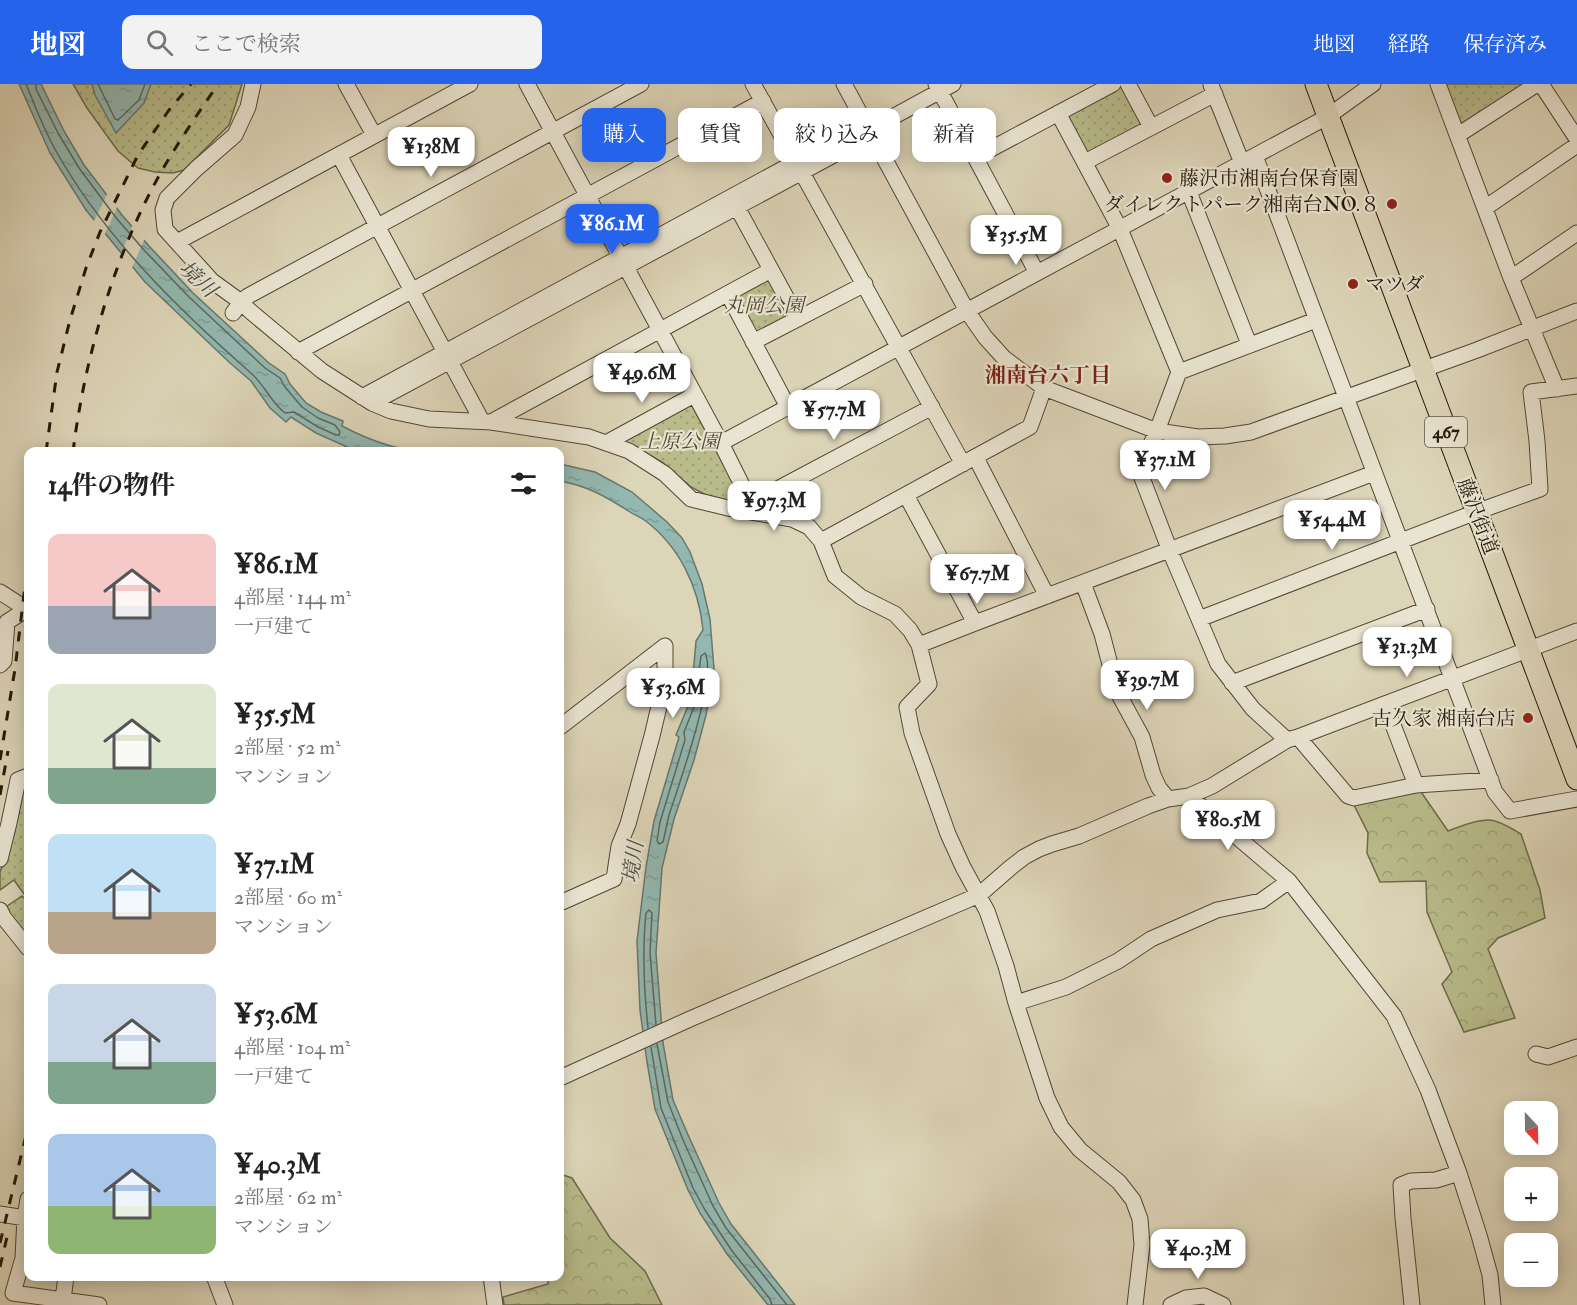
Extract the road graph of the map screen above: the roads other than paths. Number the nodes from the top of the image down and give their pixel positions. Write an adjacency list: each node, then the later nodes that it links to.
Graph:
1 (253, 84): 43 (street)
2 (346, 84): 24 (street)
3 (470, 84): 24 (street)
4 (527, 84): 23 (street)
5 (641, 84): 23 (street)
6 (753, 84): 16 (street)
7 (844, 84): 17 (street)
8 (1113, 84): 20 (street)
9 (1128, 84): 22 (street)
10 (1316, 84): 21 (highway, 藤沢街道 / 467)
11 (1373, 84): 21 (street)
12 (1438, 84): 25 (street)
13 (1539, 84): 25 (street); 26 (street)
14 (943, 86): 18 (street); 19 (street)
15 (1213, 89): 22 (street); 30 (street)
16 (762, 101): 35 (street); 37 (street)
17 (857, 108)
18 (953, 108)
19 (900, 112)
20 (1058, 113): 28 (street); 34 (street)
21 (1327, 117): 30 (street); 63 (highway, 藤沢街道 / 467)
22 (1151, 127): 34 (street)
23 (553, 132): 37 (street); 40 (street)
24 (374, 135): 29 (street)
25 (1458, 135): 39 (street)
26 (1577, 139)
27 (1577, 145): 39 (street)
28 (996, 146)
29 (339, 155): 40 (street); 43 (street)
30 (1248, 159): 36 (street); 55 (street)
31 (812, 162): 35 (street)
32 (886, 162): 52 (street)
33 (979, 162): 46 (street)
34 (1085, 162): 41 (street)
35 (798, 168): 38 (street); 48 (street)
36 (1189, 192): 41 (street); 59 (street)
37 (588, 197): 44 (street); 49 (street)
38 (734, 202): 44 (street); 45 (street)
39 (1485, 208): 47 (street)
40 (377, 226): 49 (street); 51 (street)
41 (1120, 229): 46 (street); 64 (street)
42 (1577, 233): 47 (street)
43 (177, 242): 51 (street)
44 (623, 262): 57 (street); 62 (street)
45 (771, 270): 50 (street); 54 (street)
46 (1038, 273): 52 (street)
47 (1511, 278): 56 (street)
48 (865, 284): 54 (street); 60 (street)
49 (412, 291): 61 (street); 62 (street)
50 (728, 294): 57 (street); 58 (street)
51 (237, 307): 61 (street)
52 (967, 310): 60 (street); 66 (street)
53 (1577, 311): 56 (street)
54 (798, 319): 58 (street)
55 (1316, 320): 59 (street); 69 (street)
56 (1533, 329): 63 (street); 67 (street)
57 (660, 331): 68 (street); 73 (street)
58 (753, 342): 71 (street)
59 (1250, 344): 64 (street)
60 (899, 347): 71 (street); 72 (street)
61 (298, 352): 70 (street)
62 (448, 357): 70 (street); 73 (street)
63 (1422, 369): 69 (street); 81 (highway, 藤沢街道 / 467)
64 (1179, 372): 74 (street)
65 (1577, 386): 67 (street)
66 (1044, 388): 74 (street); 77 (street)
67 (1557, 388): 81 (street)
68 (694, 394): 75 (street); 76 (street)
69 (1347, 398): 74 (street); 78 (street)
70 (367, 400): 73 (street)
71 (788, 407): 76 (street)
72 (932, 408): 77 (street); 80 (street)
73 (487, 421): 75 (street)
74 (1157, 432): 84 (street)
75 (606, 443): 80 (street)
76 (721, 443): 80 (street)
77 (970, 461): 79 (street); 87 (street)
78 (1374, 473): 83 (street); 84 (street)
79 (906, 495): 82 (street); 92 (street)
80 (754, 508): 82 (street)
81 (1476, 512): 83 (street); 95 (highway, 藤沢街道 / 467)
82 (821, 542): 94 (street)
83 (1401, 542): 89 (street); 91 (street)
84 (1170, 551): 85 (street); 91 (street)
85 (1083, 583): 87 (street); 107 (street)
86 (0, 592): 88 (street)
87 (1047, 596): 92 (street)
88 (24, 607)
89 (1427, 609): 97 (street); 98 (street)
90 (24, 612): 96 (street)
91 (1199, 619): 98 (street)
92 (975, 623): 94 (street)
93 (1577, 631): 95 (street)
94 (919, 645): 111 (street)
95 (1528, 649): 97 (street); 103 (highway, 藤沢街道 / 467)
96 (0, 665)
97 (1453, 678): 99 (street); 104 (street)
98 (1232, 683): 101 (street)
99 (1385, 704): 101 (street); 105 (street)
100 (564, 724): 112 (street)
101 (1293, 739): 105 (street); 106 (street)
102 (24, 778): 109 (street)
103 (1577, 779)
104 (1491, 780): 105 (street); 108 (street)
105 (1416, 785)
106 (1190, 796): 107 (street); 110 (street)
107 (1168, 799): 111 (street)
108 (1577, 799)
109 (0, 859)
110 (1289, 881): 115 (street); 119 (street)
111 (979, 895): 115 (street); 118 (street)
112 (564, 901)
113 (1, 916): 114 (street)
114 (24, 943)
115 (1016, 1003): 130 (street)
116 (1577, 1047): 117 (street)
117 (1536, 1054)
118 (564, 1075)
119 (1459, 1173): 133 (street); 134 (street)
120 (0, 1214): 121 (street)
121 (24, 1218)
122 (24, 1238): 126 (street)
123 (65, 1281): 126 (street)
124 (216, 1281): 128 (street)
125 (492, 1281): 129 (street)
126 (63, 1300): 127 (street)
127 (99, 1305)
128 (225, 1305)
129 (495, 1305)
130 (1135, 1305)
131 (1171, 1305): 132 (street)
132 (1223, 1305)
133 (1412, 1305)
134 (1492, 1305)

